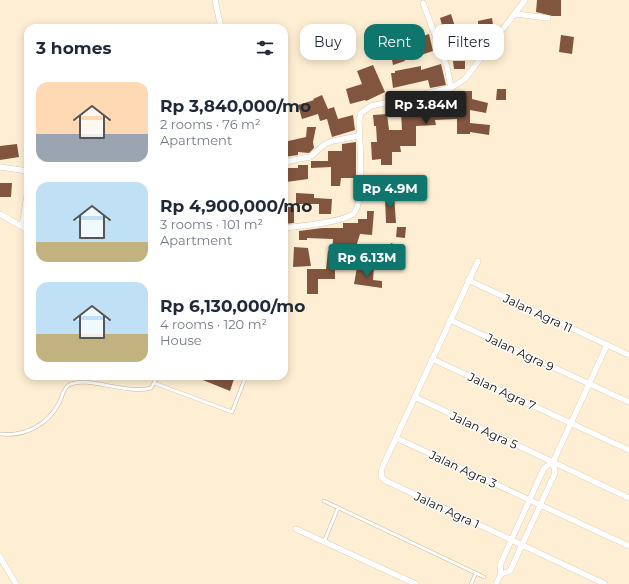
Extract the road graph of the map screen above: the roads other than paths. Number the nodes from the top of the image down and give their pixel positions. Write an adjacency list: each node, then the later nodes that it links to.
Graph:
1 (215, 0): 6 (street)
2 (525, 0): 4 (street)
3 (423, 3): 7 (street)
4 (516, 14): 5 (street); 7 (street)
5 (548, 18)
6 (220, 24)
7 (451, 88): 8 (street)
8 (359, 136): 9 (street); 15 (street)
9 (288, 161)
10 (0, 167): 11 (street)
11 (24, 170)
12 (0, 214): 14 (street)
13 (24, 214): 14 (street)
14 (22, 227)
15 (288, 227)
16 (478, 260): 17 (street)
17 (468, 280): 18 (street); 19 (street, Jalan Agra 11)
18 (450, 320): 21 (street); 24 (street, Jalan Agra 9)
19 (607, 345): 20 (street, Jalan Agra 11); 24 (street)
20 (629, 355)
21 (432, 359): 25 (street); 27 (street, Jalan Agra 7)
22 (244, 380): 23 (lane)
23 (154, 382): 28 (lane)
24 (590, 384): 26 (street, Jalan Agra 9); 27 (street)
25 (414, 397): 29 (street); 31 (street, Jalan Agra 5)
26 (629, 402)
27 (571, 423): 30 (street, Jalan Agra 7); 31 (street)
28 (0, 434)
29 (396, 438): 33 (street, Jalan Agra 3); 38 (street, Jalan Agra 1)
30 (629, 450)
31 (553, 462): 32 (street, Jalan Agra 5); 33 (street); 35 (street)
32 (629, 498)
33 (529, 500): 35 (street, Jalan Agra 3); 38 (street)
34 (324, 502): 36 (lane)
35 (540, 505): 40 (street); 41 (street, Jalan Agra 3)
36 (338, 508): 39 (lane); 43 (lane)
37 (296, 529): 39 (street)
38 (511, 540): 40 (street, Jalan Agra 1); 44 (street)
39 (324, 542): 47 (street)
40 (522, 545): 44 (street); 50 (street, Jalan Agra 1)
41 (629, 546)
42 (0, 557): 46 (street)
43 (476, 573): 45 (lane); 48 (lane)
44 (500, 574): 49 (street)
45 (484, 577)
46 (16, 584)
47 (416, 584)
48 (472, 584)
49 (496, 584)
50 (605, 584)

